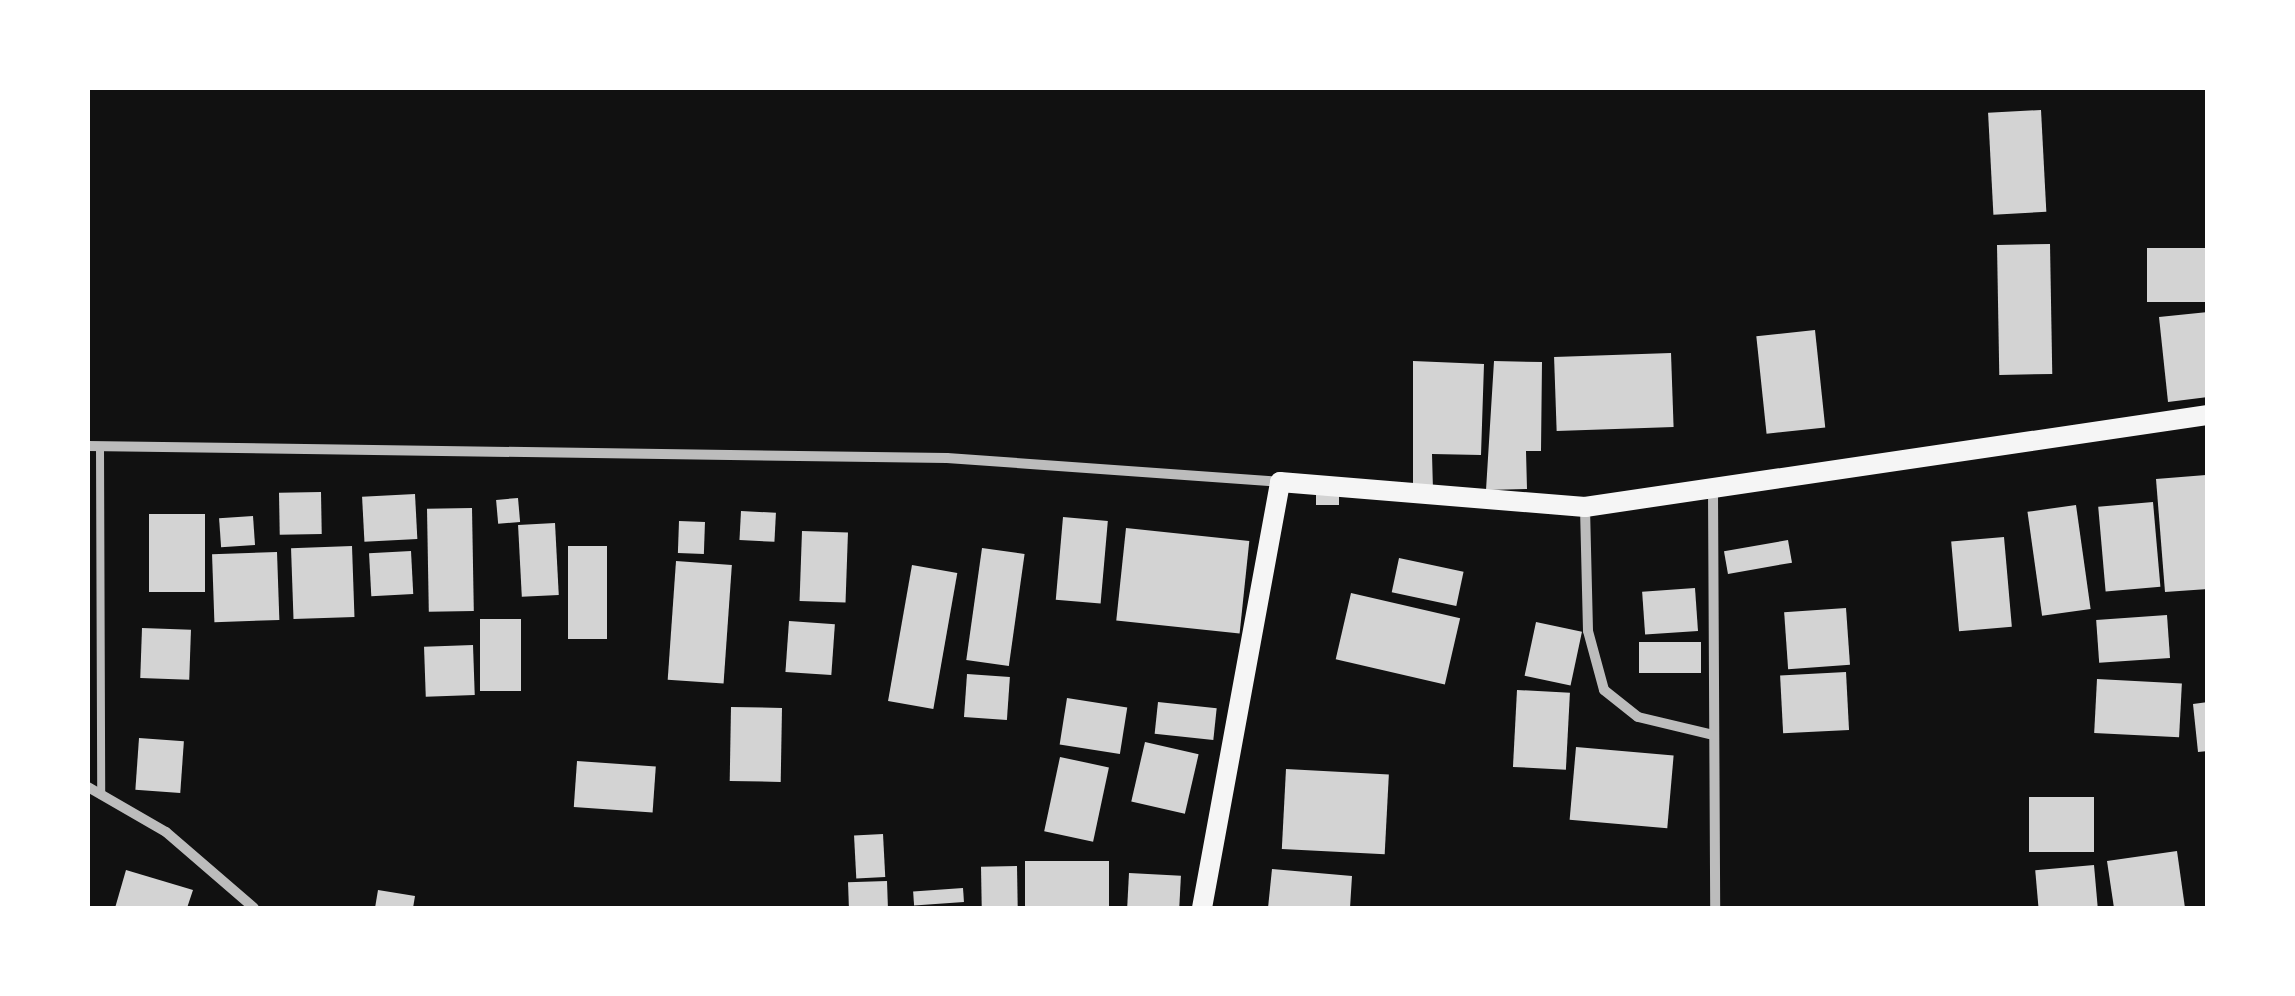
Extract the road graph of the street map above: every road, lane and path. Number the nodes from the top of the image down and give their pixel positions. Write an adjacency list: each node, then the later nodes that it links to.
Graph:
1 (2208, 415): 5 (main road)
2 (88, 446): 3 (street)
3 (100, 446): 4 (street); 9 (lane)
4 (1280, 482): 6 (main road); 11 (main road)
5 (1712, 490): 6 (main road); 7 (street)
6 (1585, 507): 7 (street)
7 (1713, 736): 12 (street)
8 (88, 787): 9 (street)
9 (101, 795): 10 (street)
10 (254, 908)
11 (1202, 908)
12 (1715, 908)

